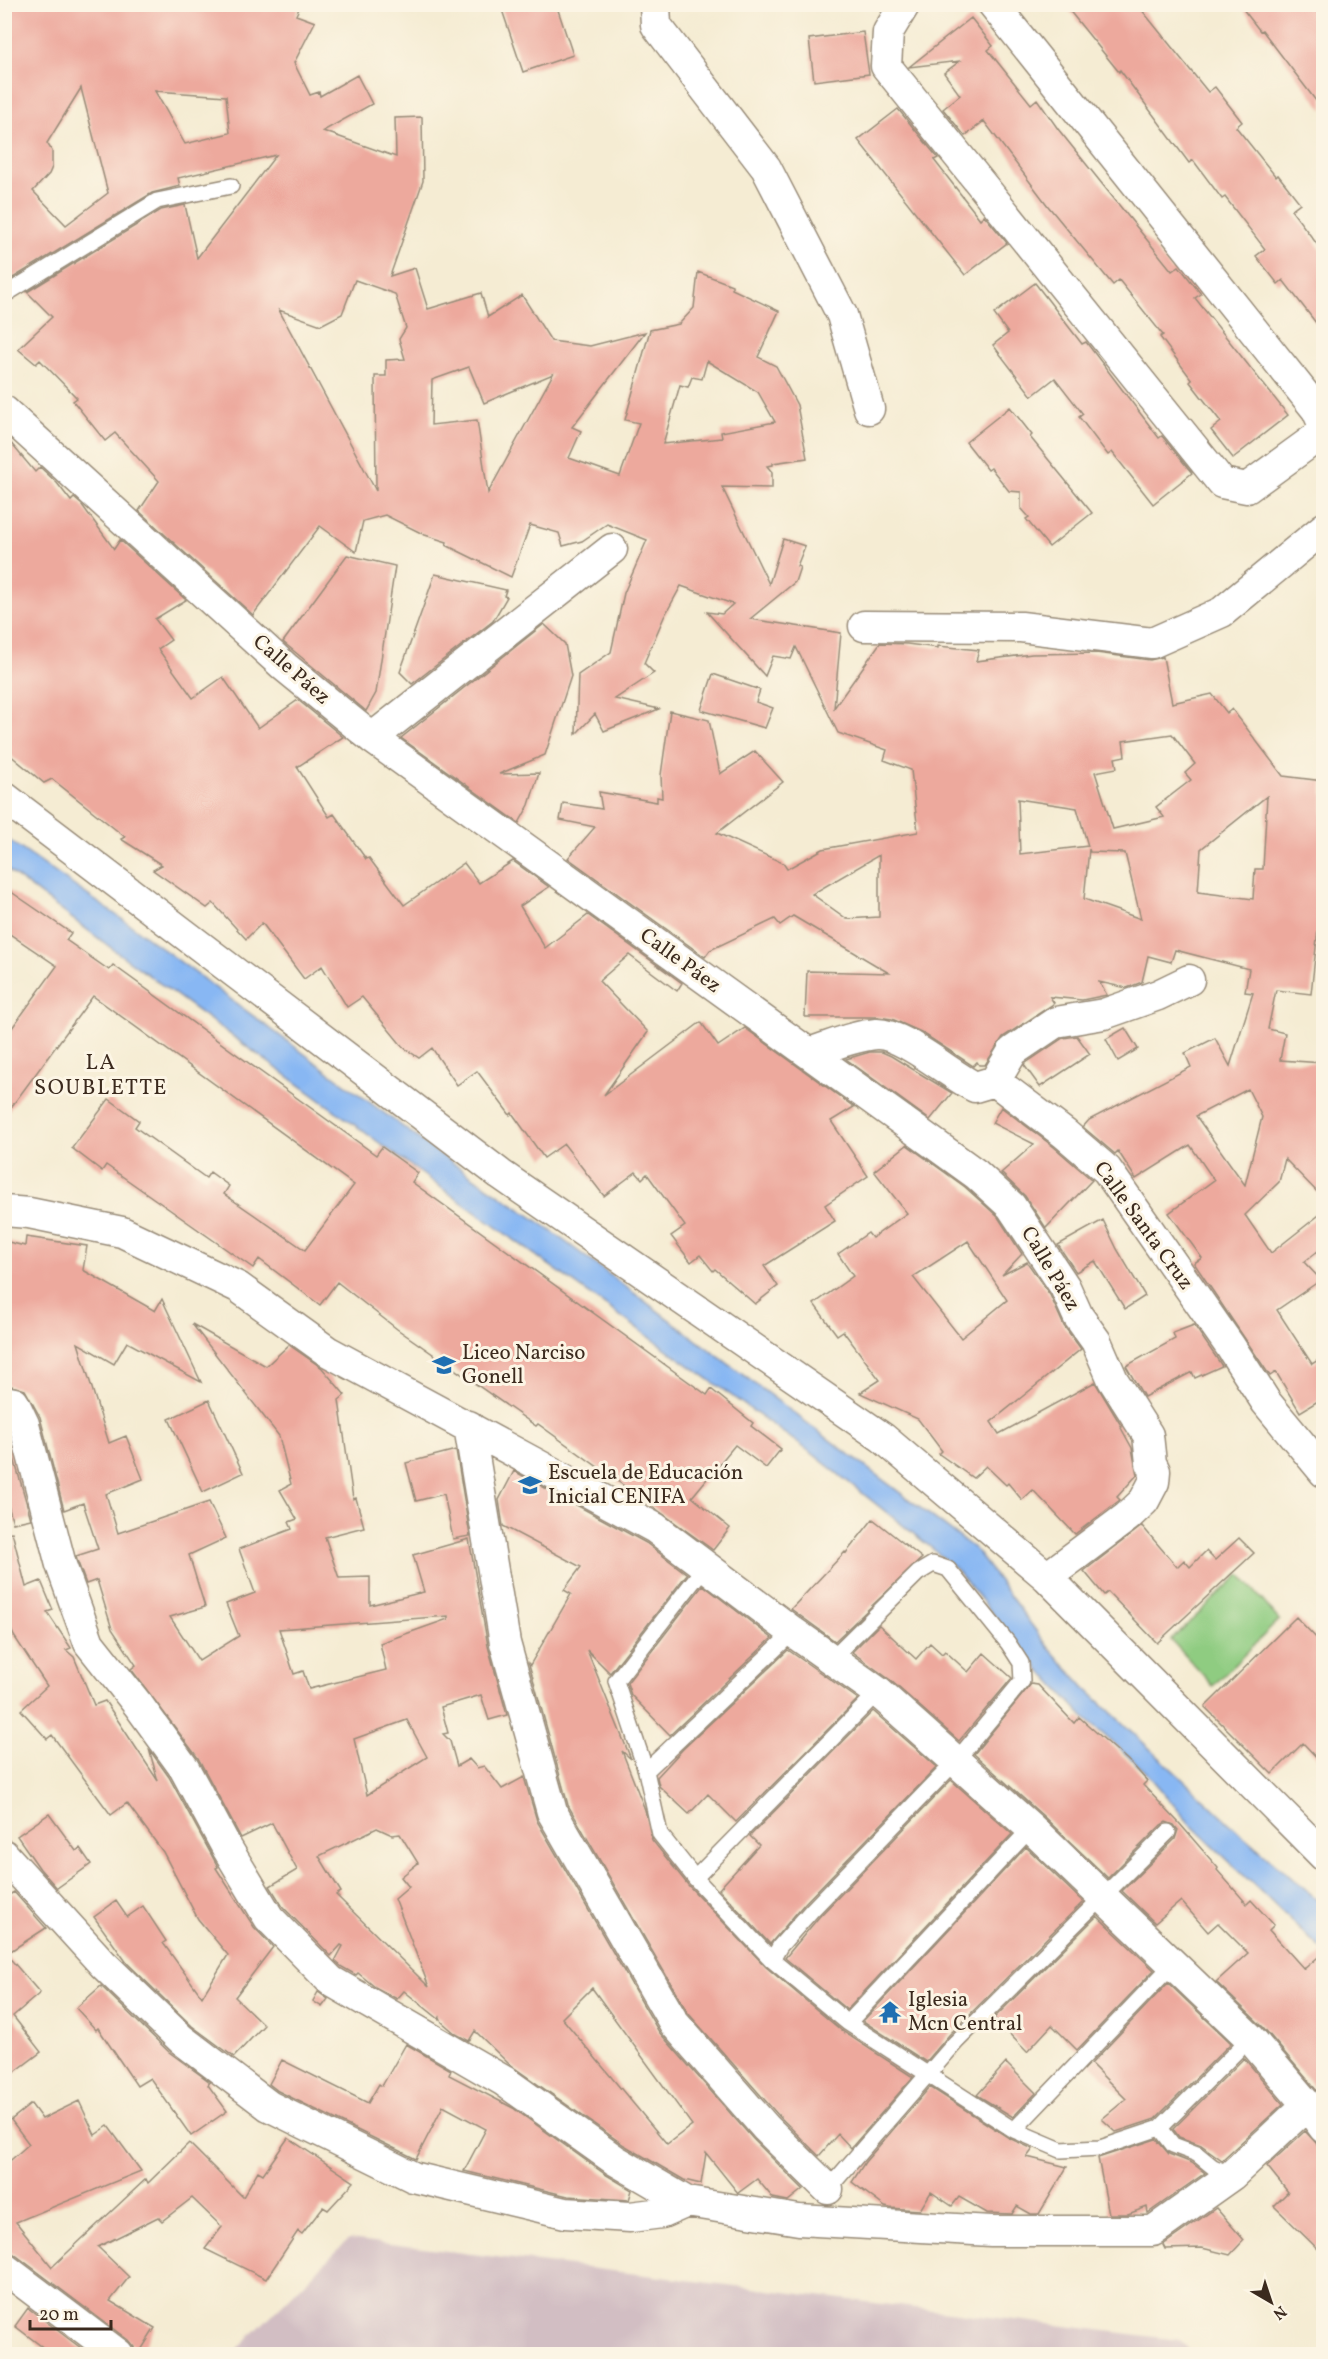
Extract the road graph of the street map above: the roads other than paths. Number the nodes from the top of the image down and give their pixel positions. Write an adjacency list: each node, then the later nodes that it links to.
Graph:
1 (655, 4): 6 (street)
2 (905, 4): 9 (street)
3 (993, 4): 8 (street)
4 (231, 186): 5 (lane)
5 (4, 295)
6 (869, 409)
7 (4, 411): 13 (street, Calle Páez)
8 (1323, 426)
9 (1323, 432)
10 (1323, 528): 12 (street)
11 (612, 549): 13 (street)
12 (864, 626)
13 (372, 738): 16 (street, Calle Páez)
14 (4, 797): 23 (street)
15 (1189, 980): 17 (street)
16 (809, 1053): 17 (street); 23 (street, Calle Páez)
17 (995, 1081): 21 (street, Calle Santa Cruz)
18 (4, 1211): 20 (street)
19 (4, 1401): 45 (street)
20 (469, 1426): 22 (street); 44 (street)
21 (1323, 1472)
22 (706, 1565): 24 (street); 28 (lane)
23 (1047, 1578): 32 (street)
24 (793, 1632): 25 (street); 28 (lane)
25 (831, 1659): 26 (street); 27 (lane)
26 (878, 1692): 27 (street); 33 (lane)
27 (956, 1762): 29 (street); 35 (lane)
28 (646, 1771): 33 (lane)
29 (1031, 1828): 34 (street); 37 (lane)
30 (1168, 1832): 34 (lane)
31 (4, 1855): 45 (street)
32 (1323, 1856)
33 (695, 1878): 35 (lane)
34 (1102, 1898): 36 (street); 39 (lane)
35 (772, 1960): 37 (lane)
36 (1173, 1964): 38 (street); 42 (lane)
37 (848, 2023): 39 (lane)
38 (1250, 2038): 40 (street); 41 (lane)
39 (927, 2073): 42 (lane); 44 (lane)
40 (1315, 2117): 43 (street)
41 (1160, 2128): 42 (lane); 43 (lane)
42 (1014, 2130)
43 (1232, 2175): 45 (street)
44 (828, 2189)
45 (687, 2202)
46 (4, 2268): 47 (street)
47 (118, 2355)

